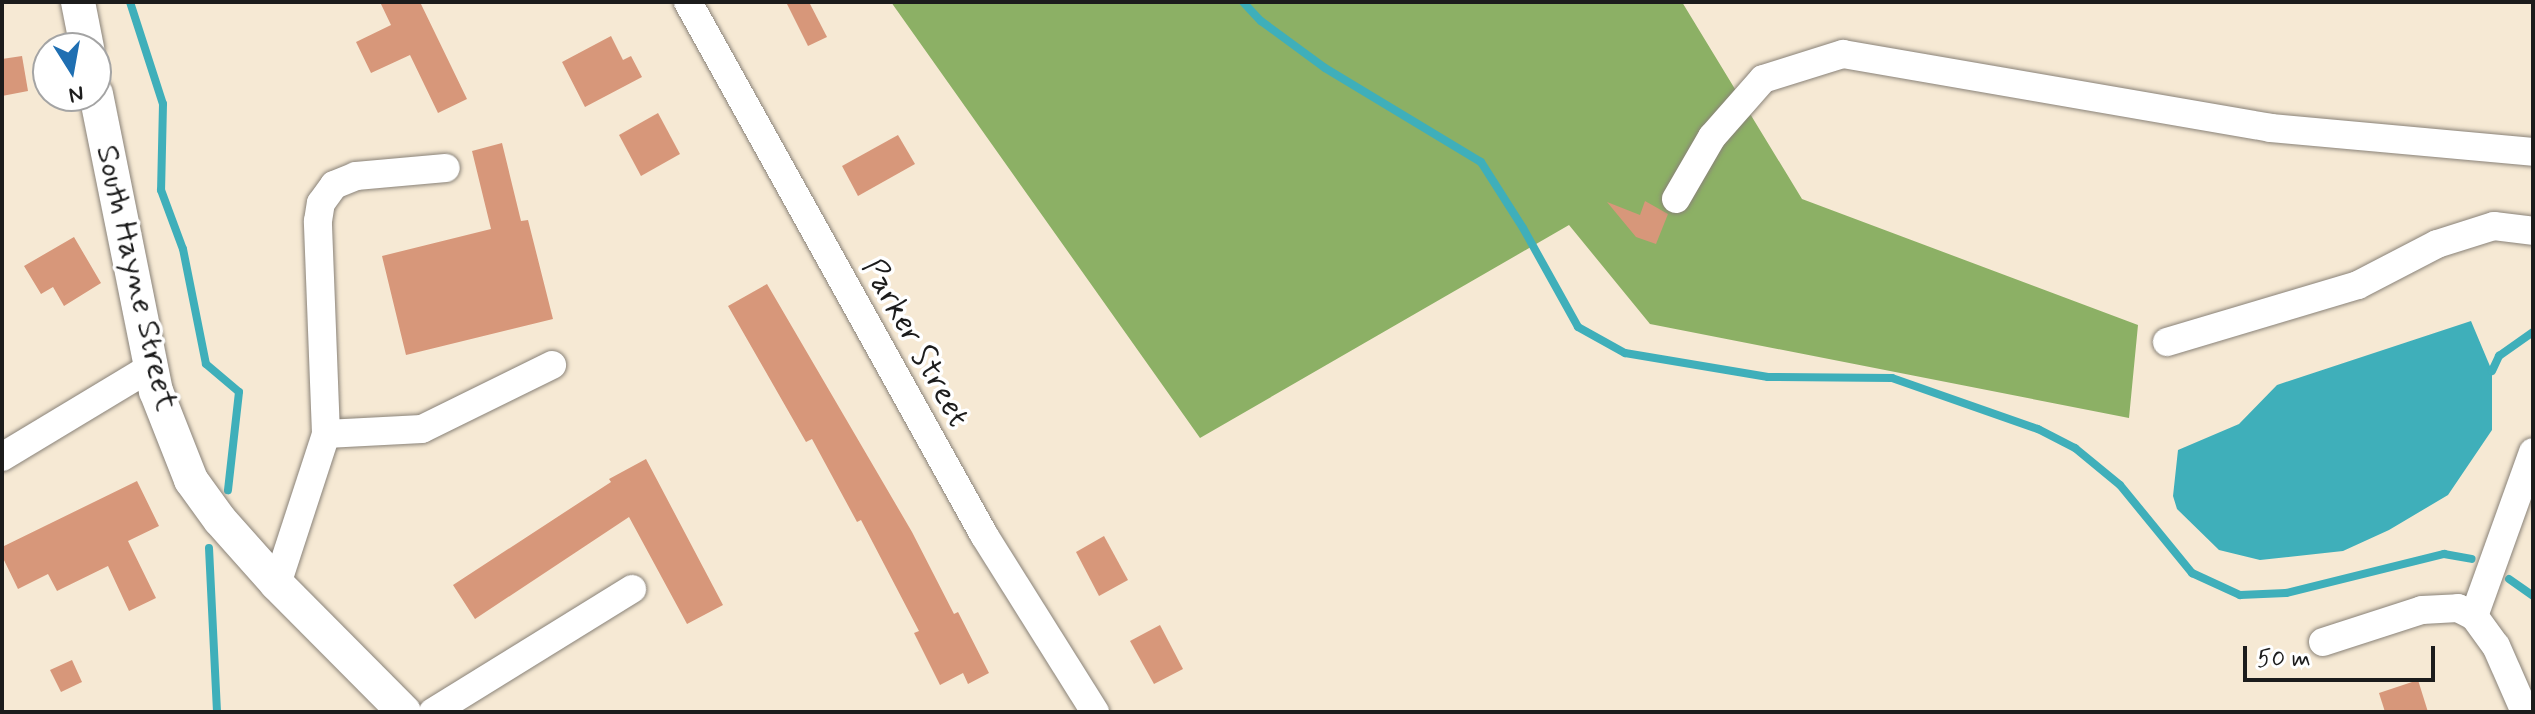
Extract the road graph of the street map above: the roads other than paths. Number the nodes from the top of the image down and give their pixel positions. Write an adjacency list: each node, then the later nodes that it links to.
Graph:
1 (78, 2): 3 (main road)
2 (688, 2): 21 (street, Parker Street)
3 (84, 32)
4 (100, 112): 11 (main road, South Hayne Street)
5 (2533, 152): 7 (street)
6 (446, 168): 12 (street)
7 (1676, 199)
8 (2533, 231): 9 (street)
9 (2167, 342)
10 (552, 365): 12 (street)
11 (151, 367): 14 (street); 15 (main road, South Hayne Street)
12 (326, 434): 15 (street)
13 (2533, 452): 17 (street)
14 (2, 457)
15 (277, 584): 19 (main road, South Hayne Street)
16 (632, 589): 20 (street)
17 (2474, 616): 18 (street); 22 (street)
18 (2323, 642)
19 (404, 712)
20 (433, 712)
21 (1095, 712)
22 (2525, 712)

